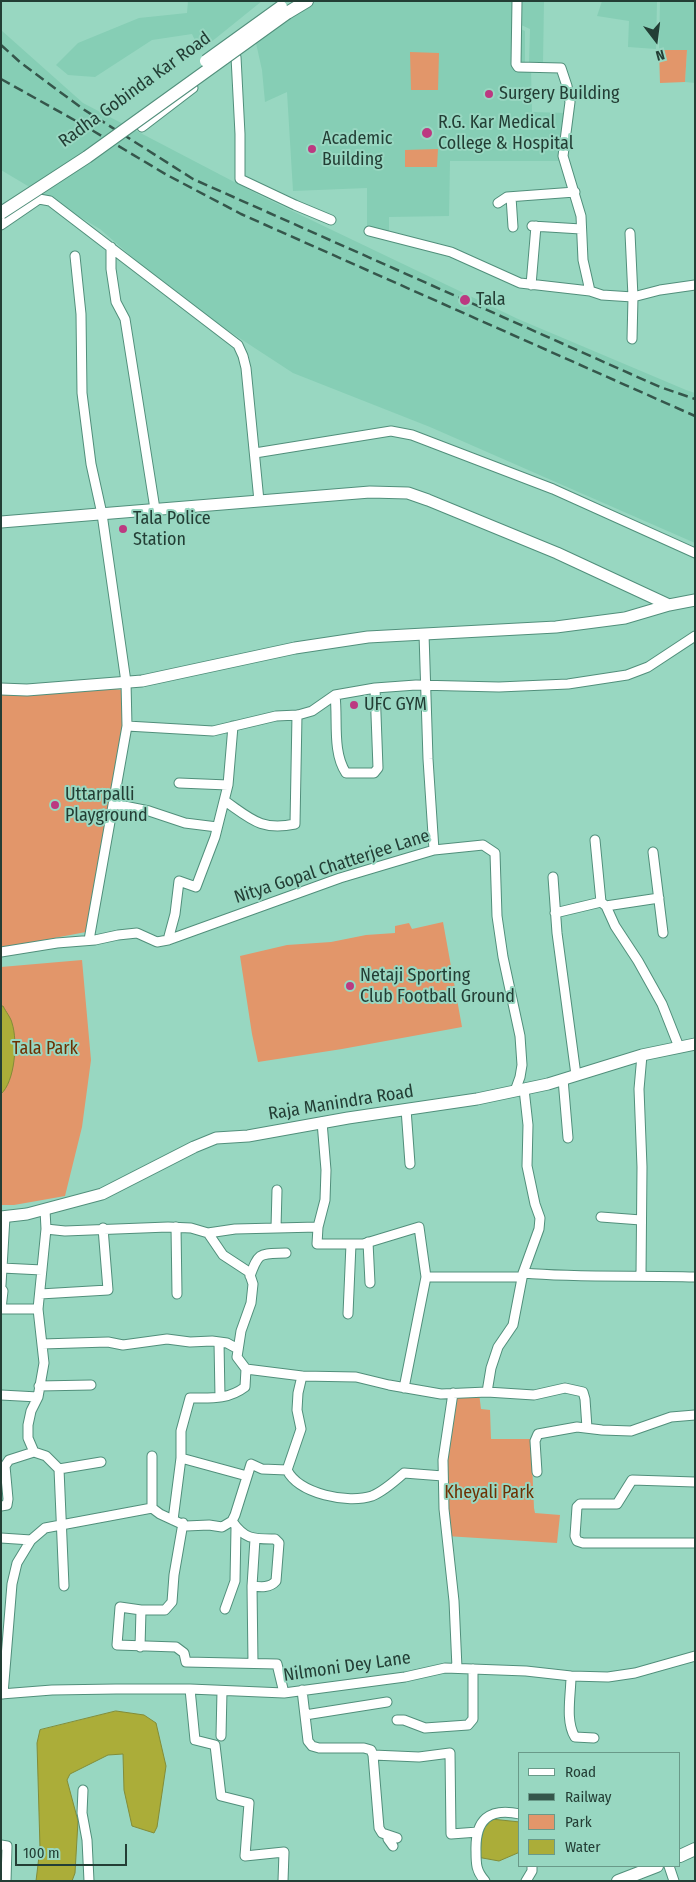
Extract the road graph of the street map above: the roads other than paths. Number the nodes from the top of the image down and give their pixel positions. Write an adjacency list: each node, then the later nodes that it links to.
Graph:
1 (517, 1): 6 (street)
2 (303, 2): 3 (main road, Radha Gobinda Kar Road); 4 (street)
3 (285, 7): 9 (main road, Radha Gobinda Kar Road, bridge); 10 (main road, bridge)
4 (236, 57): 5 (street); 11 (street)
5 (142, 127)
6 (575, 192): 7 (street); 14 (street)
7 (511, 197): 8 (street); 13 (street)
8 (498, 203)
9 (1, 204)
10 (1, 214)
11 (331, 220)
12 (1, 225): 17 (street)
13 (513, 227)
14 (581, 229): 19 (street); 21 (street)
15 (369, 231): 19 (street)
16 (630, 233): 22 (street)
17 (111, 247): 24 (street); 26 (street)
18 (75, 256): 27 (street)
19 (531, 285): 21 (street)
20 (695, 285): 22 (street)
21 (590, 291): 22 (street)
22 (633, 297): 23 (street)
23 (632, 339)
24 (255, 453): 25 (street); 29 (street)
25 (259, 501): 26 (street); 31 (street)
26 (155, 509): 27 (street)
27 (102, 514): 28 (street); 34 (street)
28 (1, 522)
29 (695, 552)
30 (695, 600): 31 (street)
31 (669, 605): 32 (street)
32 (424, 634): 34 (street); 35 (street)
33 (695, 636): 35 (street)
34 (126, 682): 36 (street); 40 (street)
35 (426, 685): 37 (street); 48 (street)
36 (1, 688)
37 (375, 688): 38 (street); 38 (street)
38 (335, 695): 39 (street)
39 (297, 715): 41 (street); 44 (street)
40 (128, 726): 41 (street); 45 (street)
41 (233, 726): 43 (street)
42 (179, 782): 43 (street)
43 (228, 785): 44 (street)
44 (225, 802): 46 (street)
45 (114, 804): 46 (street); 55 (street)
46 (217, 828): 56 (street)
47 (595, 840): 52 (street)
48 (434, 850): 56 (street, Nitya Gopal Chatterjee Lane); 63 (street, Nitya Gopal Chatterjee Lane)
49 (653, 852): 51 (street)
50 (553, 877): 53 (street)
51 (659, 898): 52 (street); 54 (street)
52 (604, 904): 53 (street); 59 (street)
53 (555, 913): 61 (street)
54 (663, 933)
55 (89, 940): 56 (street, Nitya Gopal Chatterjee Lane); 57 (street, Nitya Gopal Chatterjee Lane)
56 (168, 940)
57 (1, 952)
58 (695, 1044): 59 (street, Raja Manindra Road)
59 (679, 1047): 60 (street, Raja Manindra Road)
60 (642, 1055): 61 (street, Raja Manindra Road); 72 (street)
61 (576, 1075): 62 (street, Raja Manindra Road)
62 (563, 1079): 63 (street, Raja Manindra Road); 66 (street)
63 (519, 1090): 64 (street, Raja Manindra Road); 84 (street)
64 (406, 1110): 65 (street, Raja Manindra Road); 67 (street)
65 (322, 1122): 69 (street, Raja Manindra Road); 74 (street)
66 (568, 1138)
67 (410, 1164)
68 (277, 1190): 76 (street)
69 (45, 1210): 70 (street, Raja Manindra Road); 77 (street)
70 (3, 1217): 82 (street)
71 (601, 1217): 72 (street)
72 (641, 1220): 85 (street)
73 (176, 1227): 75 (street); 78 (street); 92 (street)
74 (318, 1227): 76 (street); 80 (street)
75 (102, 1228): 77 (street); 91 (street)
76 (276, 1228): 78 (street)
77 (46, 1229): 83 (street)
78 (208, 1233): 86 (street)
79 (368, 1242): 80 (street); 87 (street); 89 (street)
80 (351, 1244): 95 (street)
81 (286, 1253): 86 (street)
82 (2, 1268): 83 (street); 90 (street)
83 (42, 1270): 91 (street)
84 (523, 1275): 85 (street); 87 (street); 104 (street)
85 (640, 1275): 88 (street)
86 (250, 1276): 98 (street)
87 (426, 1277): 103 (street)
88 (695, 1277)
89 (370, 1283)
90 (1, 1287): 93 (street)
91 (40, 1294): 94 (street)
92 (176, 1294)
93 (1, 1309): 94 (street)
94 (38, 1309): 97 (street)
95 (348, 1314)
96 (218, 1342): 97 (street); 98 (street); 108 (street)
97 (42, 1344): 102 (street)
98 (238, 1349): 99 (street)
99 (246, 1369): 100 (street); 108 (street)
100 (302, 1376): 103 (street); 116 (street)
101 (91, 1384): 102 (street)
102 (39, 1386): 107 (street)
103 (404, 1388): 105 (street)
104 (487, 1392): 105 (street); 110 (street)
105 (453, 1393): 119 (street)
106 (1, 1396): 107 (street)
107 (38, 1397): 111 (street)
108 (220, 1398): 113 (street)
109 (695, 1415): 110 (street)
110 (587, 1428): 117 (street)
111 (34, 1452): 115 (street); 121 (street)
112 (152, 1456): 122 (street)
113 (181, 1458): 118 (street); 123 (street)
114 (101, 1462): 115 (street)
115 (59, 1469): 126 (street)
116 (287, 1470): 118 (street); 119 (street)
117 (537, 1472)
118 (247, 1476): 125 (street)
119 (443, 1476): 138 (street)
120 (695, 1482): 130 (street)
121 (1, 1506)
122 (152, 1508): 123 (street); 126 (street)
123 (173, 1520): 124 (street)
124 (183, 1523): 125 (street); 134 (street)
125 (234, 1524): 128 (street); 133 (street)
126 (61, 1525): 129 (street); 131 (street)
127 (1, 1538): 129 (street)
128 (255, 1539): 132 (street); 132 (street)
129 (31, 1540): 145 (street)
130 (695, 1543)
131 (64, 1586)
132 (252, 1586): 137 (street)
133 (225, 1609)
134 (141, 1610): 135 (street); 135 (street)
135 (140, 1647): 137 (street)
136 (695, 1656): 140 (street, Nilmoni Dey Lane)
137 (253, 1664): 144 (street)
138 (457, 1668): 139 (street, Nilmoni Dey Lane); 143 (street, Nilmoni Dey Lane)
139 (473, 1669): 140 (street, Nilmoni Dey Lane); 148 (street)
140 (572, 1676): 150 (street)
141 (190, 1689): 142 (street, Nilmoni Dey Lane); 145 (street, Nilmoni Dey Lane); 164 (street)
142 (222, 1690): 144 (street, Nilmoni Dey Lane); 149 (street)
143 (302, 1690): 144 (street, Nilmoni Dey Lane); 147 (street)
144 (284, 1693)
145 (2, 1694)
146 (387, 1702): 147 (street)
147 (305, 1715): 151 (street)
148 (397, 1720)
149 (221, 1736)
150 (594, 1738)
151 (373, 1755): 154 (street); 155 (street)
152 (83, 1790): 163 (street)
153 (518, 1814): 154 (street)
154 (478, 1832): 165 (street)
155 (393, 1840)
156 (1, 1845): 162 (street)
157 (695, 1849): 158 (main road)
158 (681, 1856)
159 (532, 1867): 166 (street)
160 (654, 1867): 167 (main road)
161 (670, 1867): 168 (street)
162 (6, 1881)
163 (89, 1881)
164 (283, 1881)
165 (485, 1881)
166 (526, 1881)
167 (618, 1881)
168 (674, 1881)

